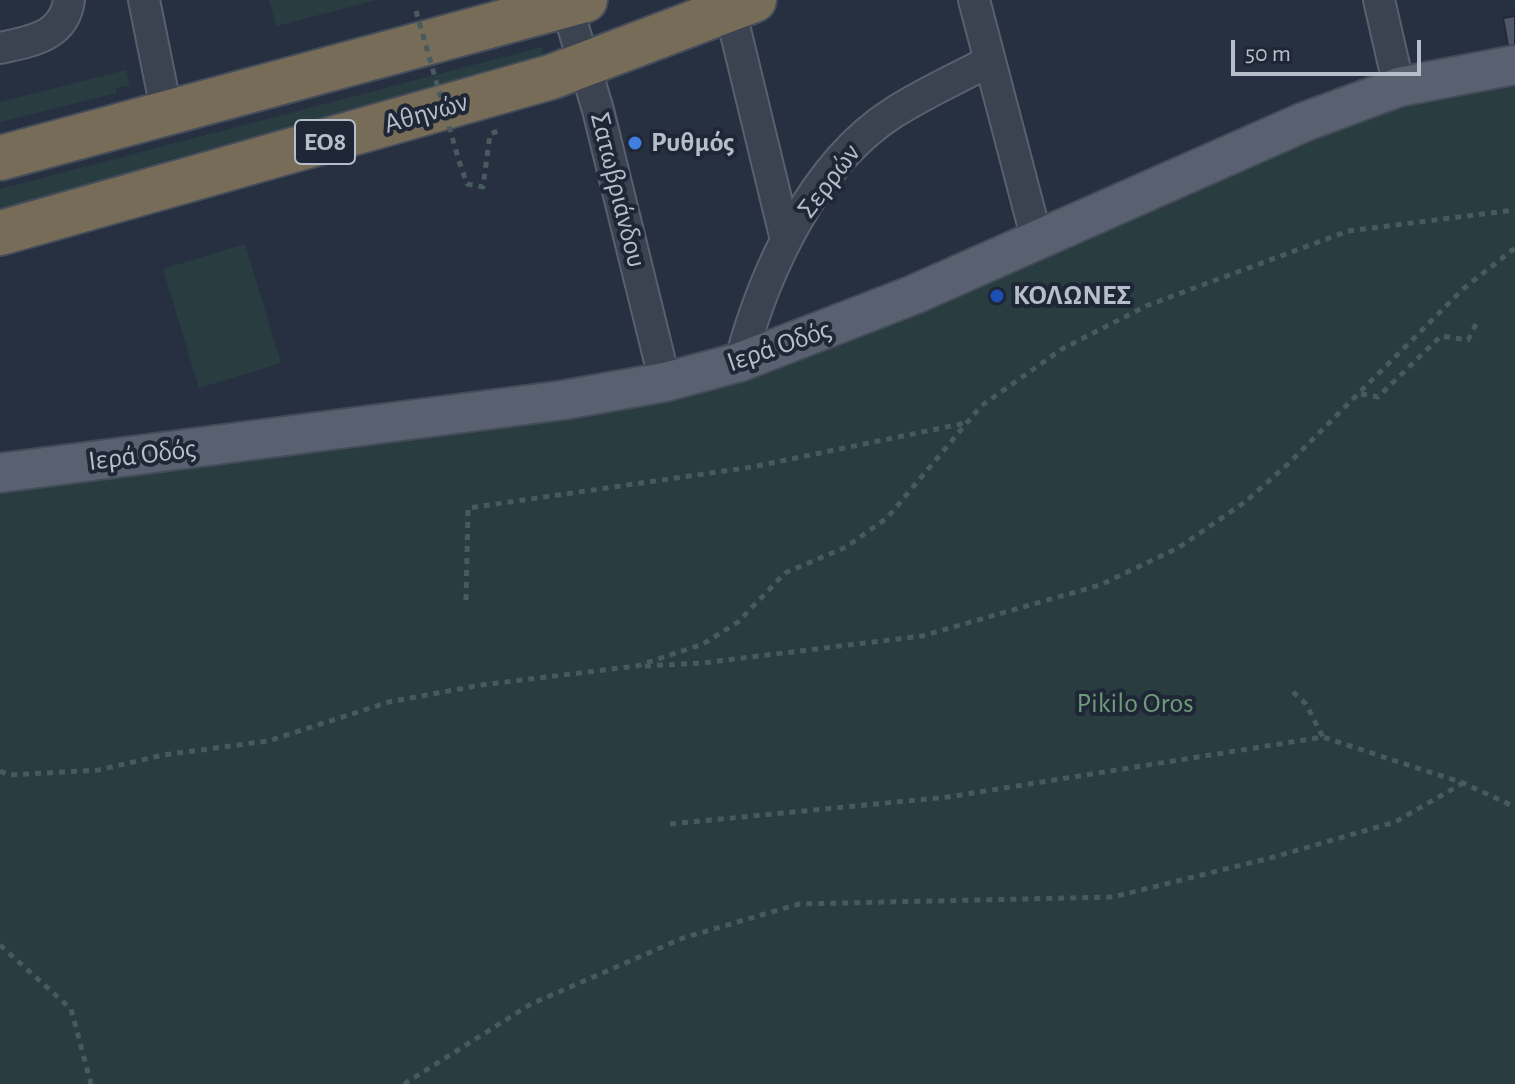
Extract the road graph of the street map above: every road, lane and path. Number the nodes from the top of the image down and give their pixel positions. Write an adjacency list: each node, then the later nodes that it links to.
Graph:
1 (69, 0): 8 (street)
2 (144, 0): 13 (street)
3 (412, 0): 14 (path, bridge)
4 (974, 0): 9 (street)
5 (1379, 0): 12 (street)
6 (565, 2): 10 (street, Σατωβριάνδου); 13 (highway, ΕΟ8)
7 (742, 4): 10 (highway, Αθηνών / ΕΟ8); 18 (street)
8 (0, 48)
9 (990, 61): 18 (street, Σερρών); 19 (street)
10 (585, 65): 17 (highway, Αθηνών / ΕΟ8); 23 (street, Σατωβριάνδου)
11 (1515, 65): 12 (main road, Ιερά Οδός)
12 (1399, 87): 19 (main road, Ιερά Οδός)
13 (167, 114): 15 (highway, ΕΟ8)
14 (505, 128)
15 (0, 158)
16 (1515, 210): 25 (path)
17 (0, 233)
18 (786, 240): 22 (street, Σερρών)
19 (1037, 240): 22 (main road, Ιερά Οδός)
20 (1515, 248): 24 (path)
21 (1476, 324): 24 (path)
22 (740, 362): 23 (main road, Ιερά Οδός)
23 (665, 382): 26 (main road, Ιερά Οδός)
24 (1360, 394): 28 (path)
25 (967, 423): 27 (path); 28 (path)
26 (0, 473)
27 (466, 600)
28 (637, 666): 31 (path)
29 (1293, 692): 30 (path)
30 (1323, 737): 32 (path); 34 (path)
31 (0, 771)
32 (1463, 783): 33 (path); 37 (path)
33 (1515, 807)
34 (670, 824)
35 (0, 945): 36 (path)
36 (91, 1084)
37 (404, 1084)

